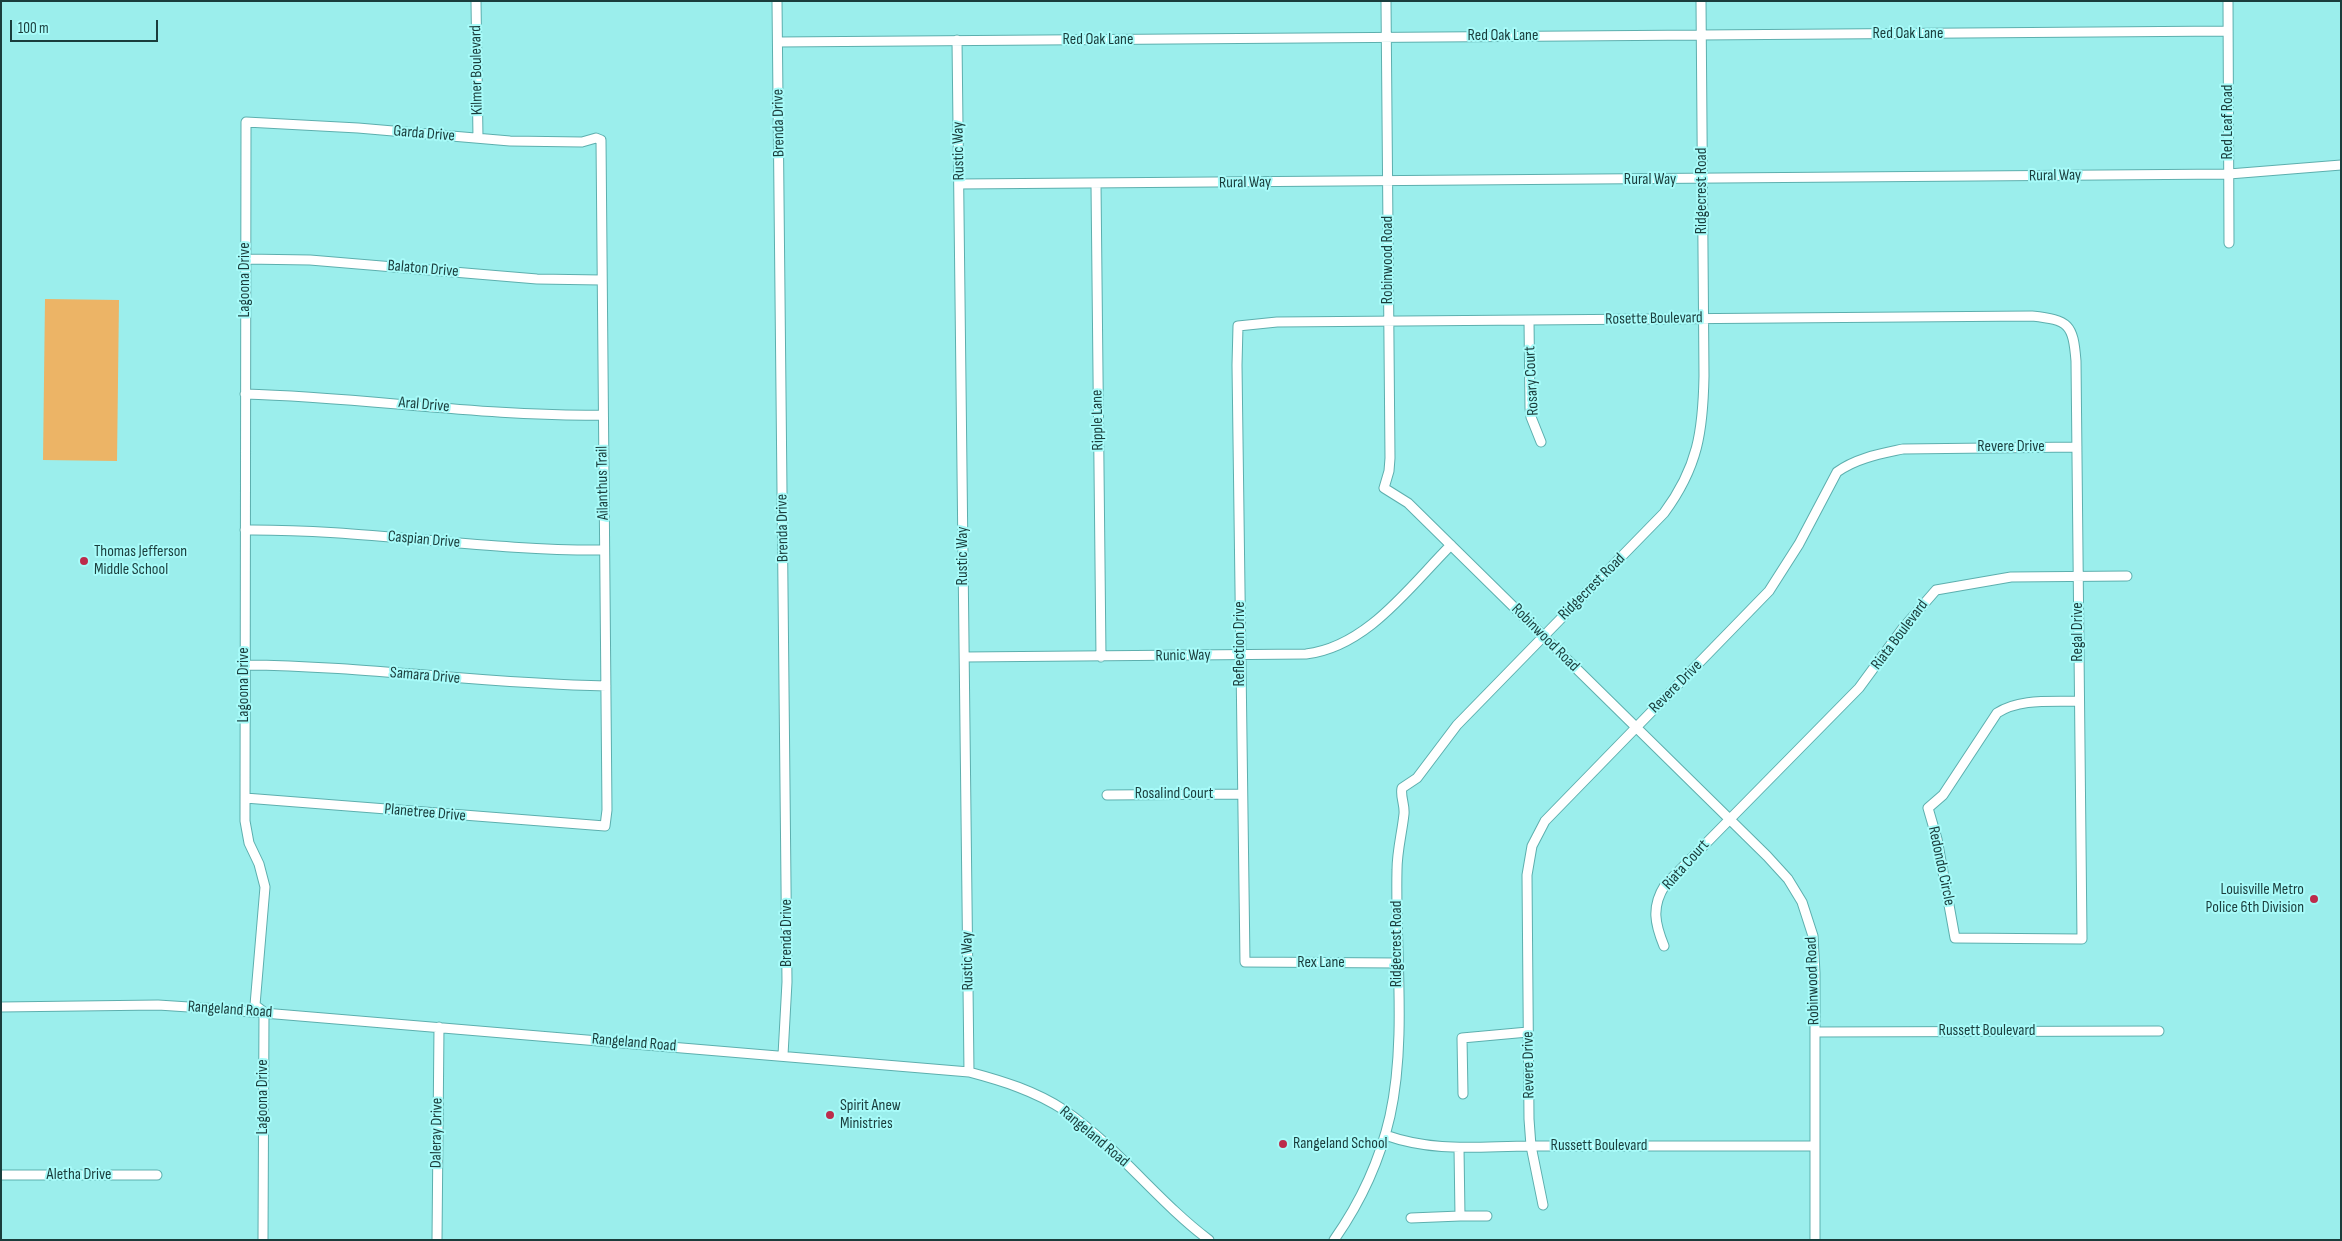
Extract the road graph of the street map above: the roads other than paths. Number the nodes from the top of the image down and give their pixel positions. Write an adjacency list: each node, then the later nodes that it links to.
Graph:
1 (476, 1): 12 (street, Kilmer Boulevard)
2 (777, 1): 10 (street, Brenda Drive)
3 (1386, 1): 8 (street, Robinwood Road)
4 (1701, 1): 7 (street, Ridgecrest Road)
5 (2228, 1): 6 (street, Red Leaf Road)
6 (2228, 31): 7 (street, Red Oak Lane); 15 (street, Red Leaf Road)
7 (1701, 36): 8 (street, Red Oak Lane); 16 (street, Ridgecrest Road)
8 (1386, 37): 9 (street, Red Oak Lane); 17 (street, Robinwood Road)
9 (957, 40): 10 (street, Red Oak Lane); 18 (street, Rustic Way)
10 (778, 42): 60 (street, Brenda Drive)
11 (246, 122): 12 (street, Garda Drive); 21 (street, Lagoona Drive)
12 (478, 138): 13 (street, Garda Drive)
13 (601, 140): 22 (street, Ailanthus Trail)
14 (2341, 165): 15 (street, Rural Way)
15 (2229, 174): 16 (street, Rural Way); 20 (street, Red Leaf Road)
16 (1702, 179): 17 (street, Rural Way); 23 (street, Ridgecrest Road)
17 (1387, 181): 19 (street, Rural Way); 25 (street, Robinwood Road)
18 (960, 184): 19 (street, Rural Way); 39 (street, Rustic Way)
19 (1096, 184): 40 (street, Ripple Lane)
20 (2229, 243)
21 (245, 259): 22 (street, Balaton Drive); 28 (street, Lagoona Drive)
22 (601, 280): 29 (street, Ailanthus Trail)
23 (1704, 318): 24 (street, Rosette Boulevard); 27 (street, Rosette Boulevard); 37 (street, Ridgecrest Road)
24 (1529, 320): 25 (street, Rosette Boulevard); 30 (street, Rosary Court)
25 (1389, 322): 26 (street, Rosette Boulevard); 33 (street, Robinwood Road)
26 (1238, 326): 38 (street, Reflection Drive)
27 (2067, 327): 31 (street, Regal Drive)
28 (245, 394): 29 (street, Aral Drive); 32 (street, Lagoona Drive)
29 (602, 415): 34 (street, Ailanthus Trail)
30 (1541, 442)
31 (2077, 447): 36 (street, Regal Drive); 44 (street, Revere Drive)
32 (244, 530): 34 (street, Caspian Drive); 41 (street, Lagoona Drive)
33 (1451, 545): 37 (street, Robinwood Road); 38 (street, Runic Way)
34 (604, 550): 42 (street, Ailanthus Trail)
35 (2127, 576): 36 (street, Riata Boulevard)
36 (2078, 577): 43 (street, Regal Drive); 48 (street, Riata Boulevard)
37 (1544, 636): 44 (street, Robinwood Road); 53 (street, Ridgecrest Road)
38 (1240, 655): 40 (street, Runic Way); 45 (street, Reflection Drive)
39 (964, 657): 40 (street, Runic Way); 61 (street, Rustic Way)
40 (1100, 657)
41 (245, 665): 42 (street, Samara Drive); 47 (street, Lagoona Drive)
42 (606, 686): 49 (street, Ailanthus Trail)
43 (2079, 701): 50 (street, Regal Drive); 50 (street, Redondo Circle)
44 (1636, 727): 48 (street, Robinwood Road); 58 (street, Revere Drive)
45 (1241, 794): 46 (street, Rosalind Court); 52 (street, Reflection Drive)
46 (1107, 795)
47 (245, 798): 49 (street, Planetree Drive); 55 (street, Lagoona Drive)
48 (1729, 819): 51 (street, Riata Court); 59 (street, Robinwood Road)
49 (605, 826)
50 (2082, 939)
51 (1664, 946)
52 (1245, 962): 53 (street, Rex Lane)
53 (1397, 963): 63 (street, Ridgecrest Road)
54 (1, 1007): 55 (street, Rangeland Road)
55 (264, 1012): 56 (street, Rangeland Road); 73 (street, Lagoona Drive)
56 (439, 1027): 60 (street, Rangeland Road); 74 (street, Daleray Drive)
57 (2158, 1031): 59 (street, Russett Boulevard)
58 (1528, 1032): 62 (street); 64 (street, Revere Drive)
59 (1815, 1032): 65 (street, Robinwood Road)
60 (783, 1055): 61 (street, Rangeland Road)
61 (969, 1072): 75 (street, Rangeland Road)
62 (1463, 1094)
63 (1385, 1135): 66 (street, Russett Boulevard); 76 (street, Ridgecrest Road)
64 (1531, 1146): 65 (street, Russett Boulevard); 66 (street, Russett Boulevard); 69 (street, Revere Drive)
65 (1815, 1146): 77 (street, Robinwood Road)
66 (1459, 1148): 70 (street)
67 (1, 1175): 68 (street, Aletha Drive)
68 (157, 1175)
69 (1543, 1205)
70 (1460, 1216): 71 (street); 72 (street)
71 (1487, 1216)
72 (1410, 1218)
73 (263, 1240)
74 (437, 1240)
75 (1209, 1240)
76 (1334, 1240)
77 (1815, 1240)

